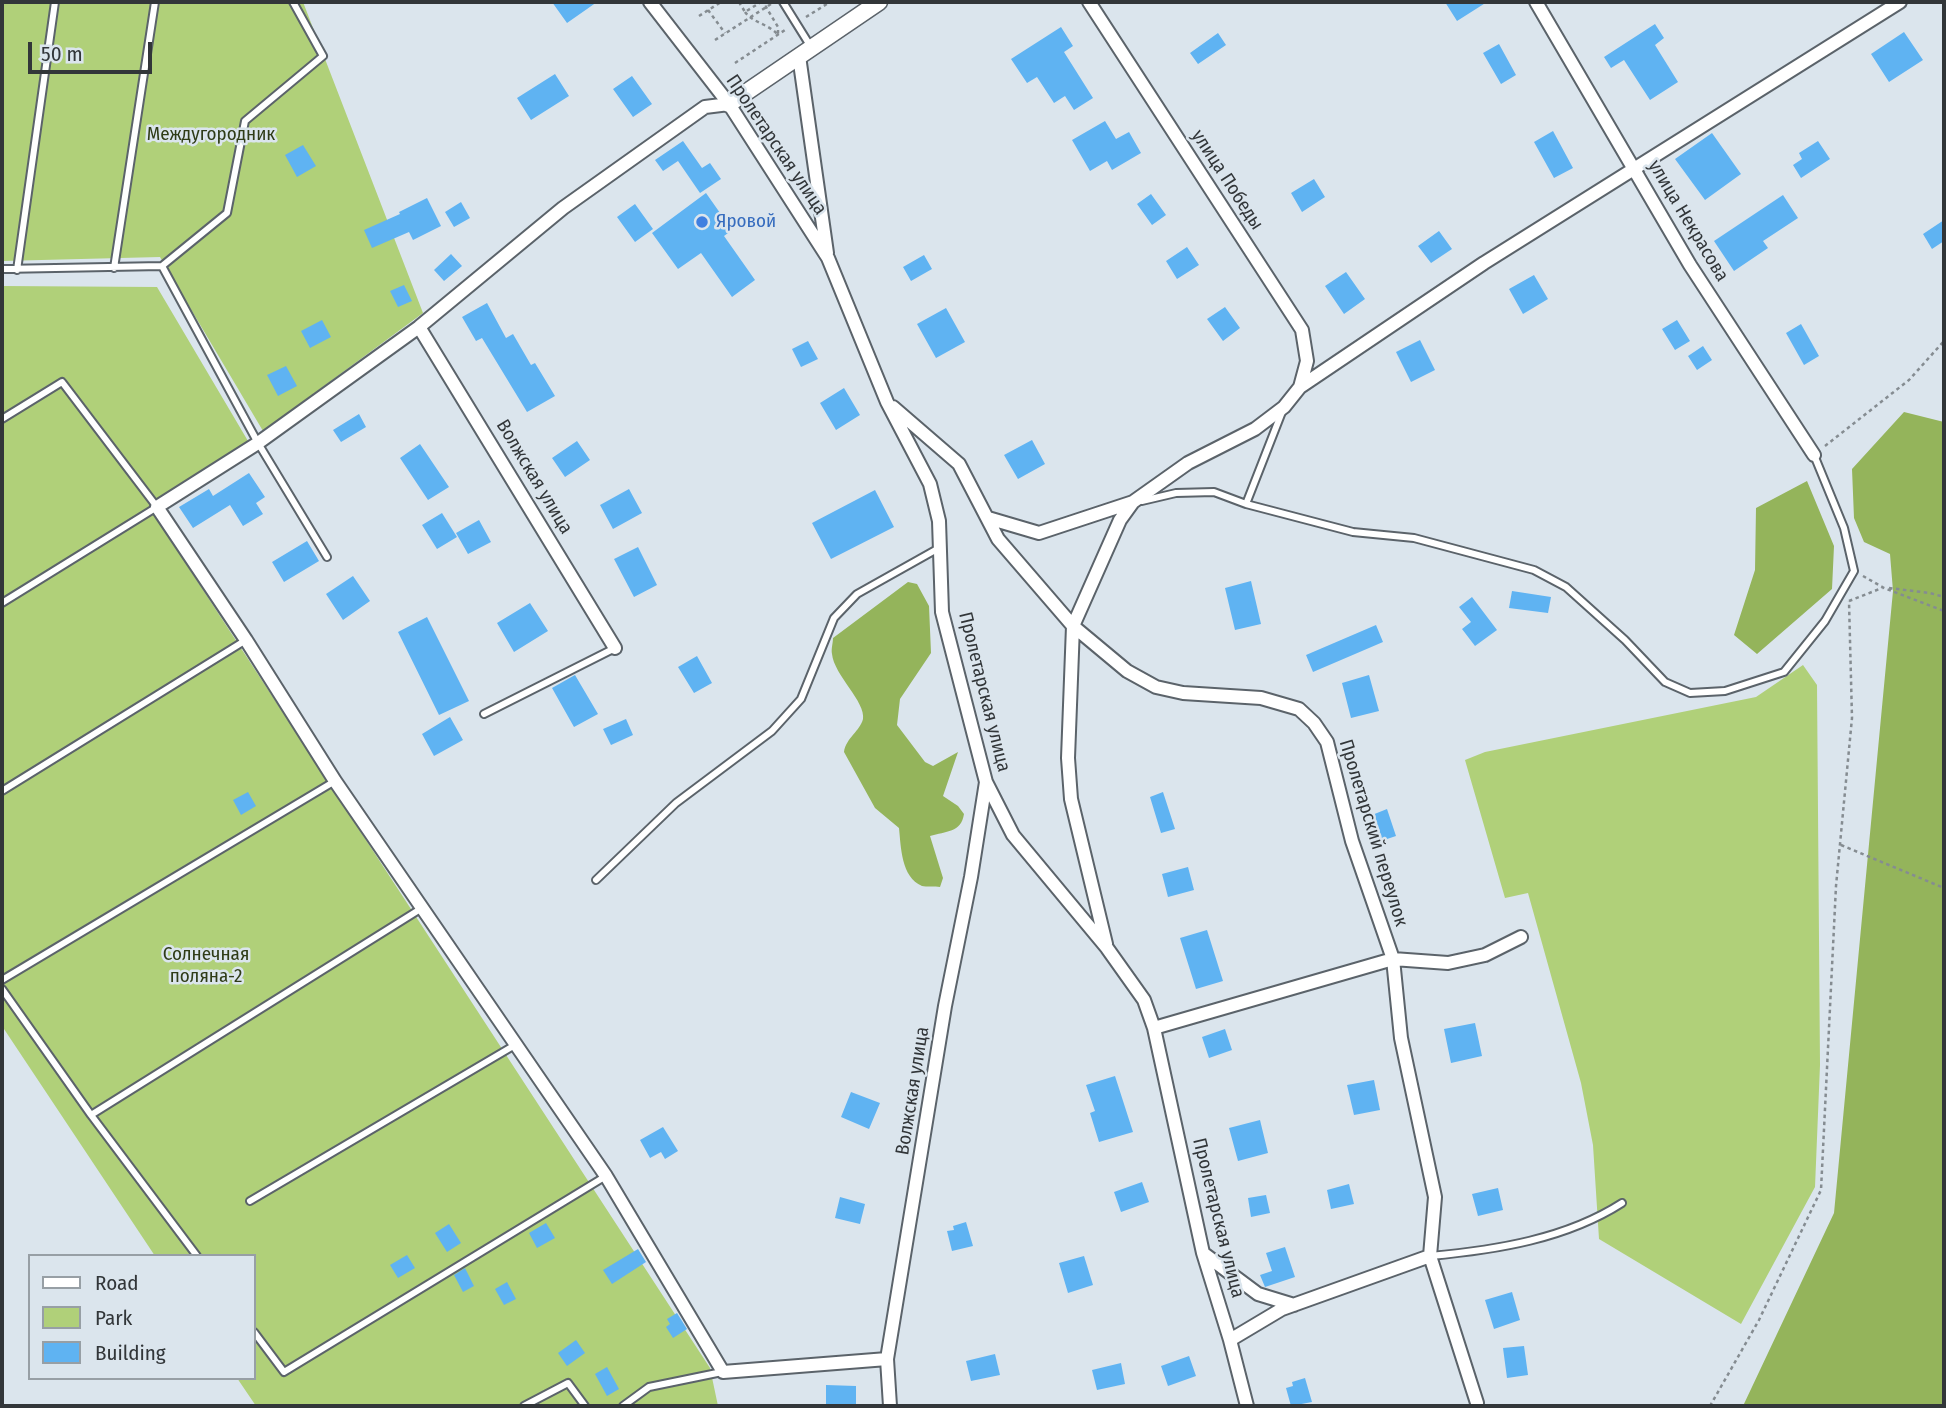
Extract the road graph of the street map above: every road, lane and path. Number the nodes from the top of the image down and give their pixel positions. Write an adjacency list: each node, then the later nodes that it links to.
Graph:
1 (55, 2): 32 (lane)
2 (155, 2): 30 (lane)
3 (293, 2): 29 (lane)
4 (650, 2): 26 (street, Пролетарская улица)
5 (721, 2): 16 (path)
6 (738, 2): 17 (path)
7 (761, 2): 17 (path)
8 (770, 2): 15 (path)
9 (783, 2): 20 (lane)
10 (830, 2): 20 (path)
11 (879, 2): 24 (street)
12 (1089, 2): 35 (street, улица Победы)
13 (1536, 2): 27 (street, улица Некрасова)
14 (1900, 2): 27 (street)
15 (765, 7): 19 (path); 22 (path)
16 (708, 10): 18 (path); 21 (path)
17 (745, 12): 19 (path)
18 (699, 16)
19 (750, 18): 21 (path); 22 (path)
20 (796, 23): 22 (path); 24 (lane)
21 (725, 33): 23 (path)
22 (778, 35): 25 (path)
23 (715, 40)
24 (805, 52): 26 (street); 28 (street)
25 (735, 63)
26 (729, 104): 28 (street, Пролетарская улица); 33 (street)
27 (1633, 167): 35 (street); 40 (street, улица Некрасова)
28 (828, 258): 36 (street, Пролетарская улица)
29 (162, 266): 30 (lane); 39 (lane)
30 (114, 268): 32 (lane)
31 (2, 270): 32 (lane)
32 (17, 270)
33 (419, 327): 39 (street); 55 (street, Волжская улица)
34 (1944, 341): 40 (path)
35 (1300, 387): 37 (street)
36 (887, 402): 44 (street, Пролетарский переулок); 45 (street, Пролетарская улица)
37 (1284, 407): 41 (street); 42 (lane)
38 (2, 419): 43 (lane)
39 (258, 443): 43 (street); 46 (lane)
40 (1814, 455): 47 (lane)
41 (1133, 502): 42 (lane); 44 (street); 53 (street)
42 (1246, 504): 47 (lane)
43 (157, 506): 51 (lane); 54 (street)
44 (988, 518): 53 (street, Пролетарский переулок)
45 (941, 547): 58 (street, Пролетарская улица); 61 (lane)
46 (327, 557)
47 (1854, 571): 48 (path); 50 (path)
48 (1884, 588): 49 (path); 50 (path); 52 (path)
49 (1944, 597)
50 (1849, 601): 60 (path)
51 (2, 603)
52 (1944, 611)
53 (1073, 626): 65 (street); 66 (street, Пролетарский переулок)
54 (246, 640): 57 (street); 59 (lane)
55 (615, 648): 56 (lane)
56 (484, 715)
57 (335, 781): 63 (street); 67 (lane)
58 (986, 782): 65 (street, Пролетарская улица); 81 (street, Волжская улица)
59 (2, 791)
60 (1841, 845): 62 (path); 89 (path)
61 (596, 880)
62 (1944, 888)
63 (423, 907): 70 (street); 71 (lane)
64 (1521, 937): 66 (street)
65 (1107, 947): 69 (street, Пролетарская улица)
66 (1393, 959): 69 (street); 77 (street, Пролетарский переулок)
67 (2, 980)
68 (2, 989): 71 (lane)
69 (1154, 1028): 75 (street, Пролетарская улица)
70 (515, 1045): 72 (street); 73 (lane)
71 (91, 1115): 76 (lane)
72 (606, 1176): 79 (lane); 82 (street)
73 (250, 1200)
74 (1622, 1203): 77 (lane)
75 (1203, 1253): 78 (street); 80 (street, Пролетарская улица)
76 (195, 1254)
77 (1430, 1256): 78 (street); 83 (street)
78 (1295, 1305): 80 (street)
79 (256, 1335)
80 (1230, 1340): 88 (street, Пролетарская улица)
81 (887, 1359): 82 (street); 87 (street, Волжская улица)
82 (723, 1372): 86 (lane)
83 (1477, 1403)
84 (524, 1406): 85 (lane)
85 (585, 1406)
86 (624, 1406)
87 (890, 1406)
88 (1247, 1406)
89 (1710, 1406)

